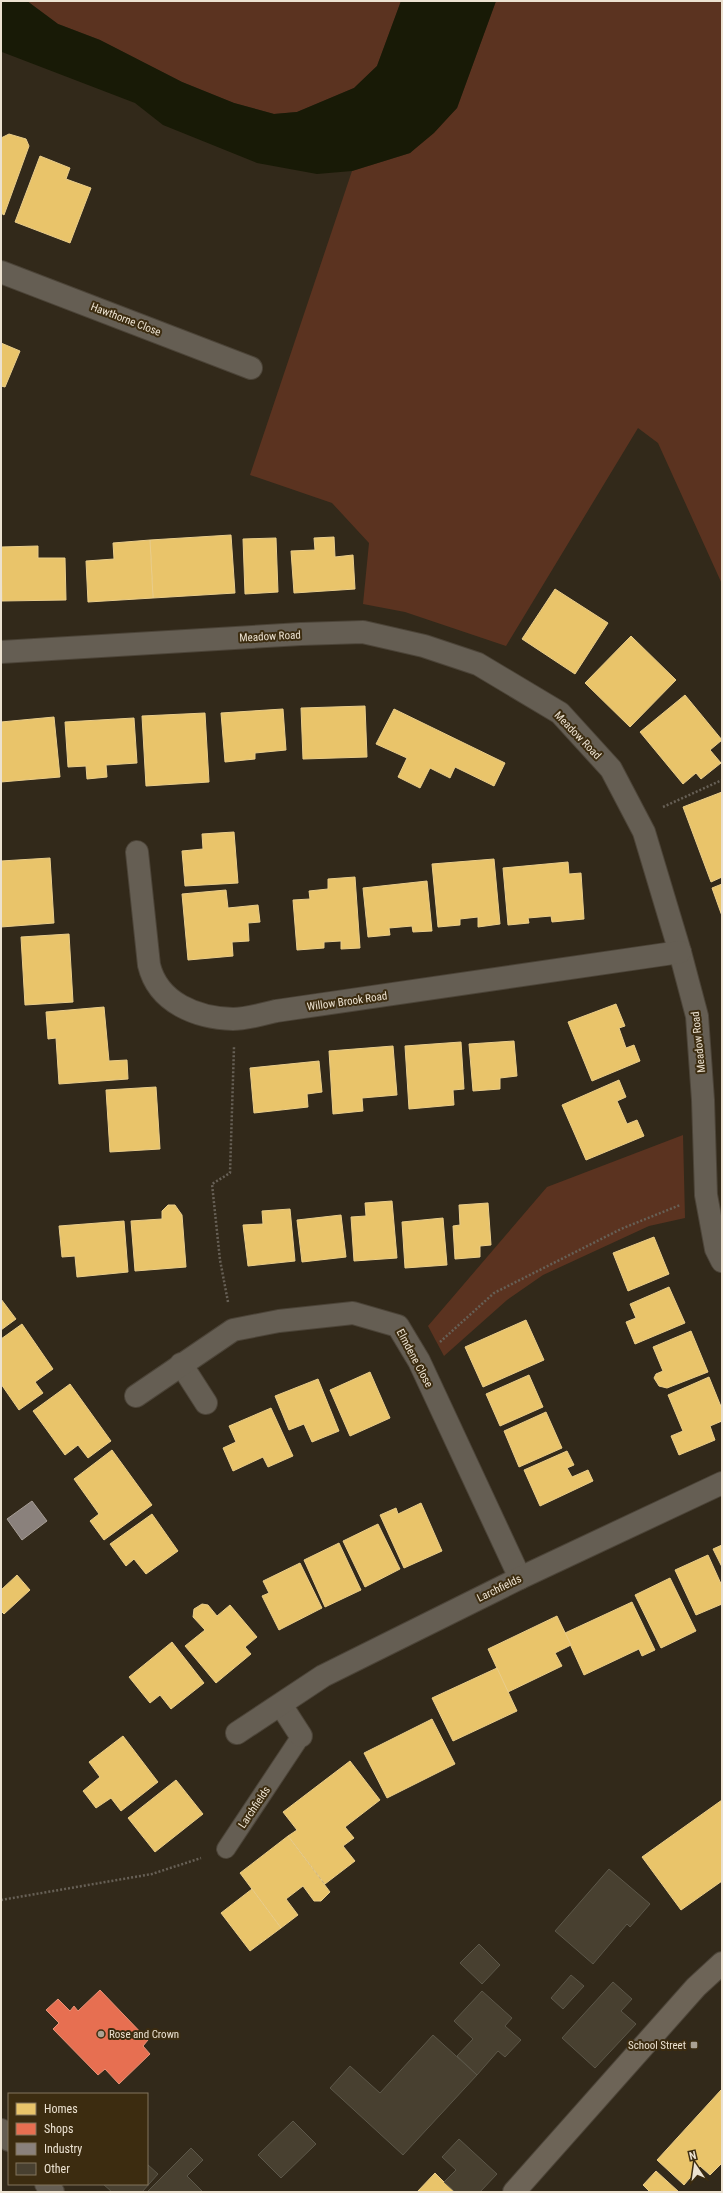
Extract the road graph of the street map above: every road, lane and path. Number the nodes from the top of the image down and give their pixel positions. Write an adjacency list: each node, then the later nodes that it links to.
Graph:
1 (1, 272): 2 (street, Hawthorne Close)
2 (251, 368)
3 (1, 652): 5 (street, Meadow Road)
4 (722, 780): 5 (path)
5 (637, 819): 7 (street, Meadow Road)
6 (137, 852): 8 (street, Willow Brook Road)
7 (680, 952): 8 (street, Willow Brook Road); 9 (street, Meadow Road)
8 (235, 1019): 11 (path)
9 (706, 1195): 10 (street, Meadow Road); 12 (path)
10 (722, 1261)
11 (233, 1330): 12 (street, Elmdene Close); 13 (street, Elmdene Close)
12 (419, 1362): 17 (street, Elmdene Close)
13 (181, 1364): 14 (street, Elmdene Close); 15 (street)
14 (136, 1396)
15 (206, 1403)
16 (722, 1483): 17 (street, Larchfields)
17 (520, 1578): 18 (street, Larchfields)
18 (281, 1705): 19 (street, Larchfields); 20 (street, Larchfields)
19 (237, 1733)
20 (301, 1736): 21 (lane, Larchfields)
21 (226, 1849): 22 (path)
22 (1, 1900)
23 (722, 1963): 26 (street)
24 (1, 2130): 25 (street)
25 (8, 2139)
26 (514, 2192)

